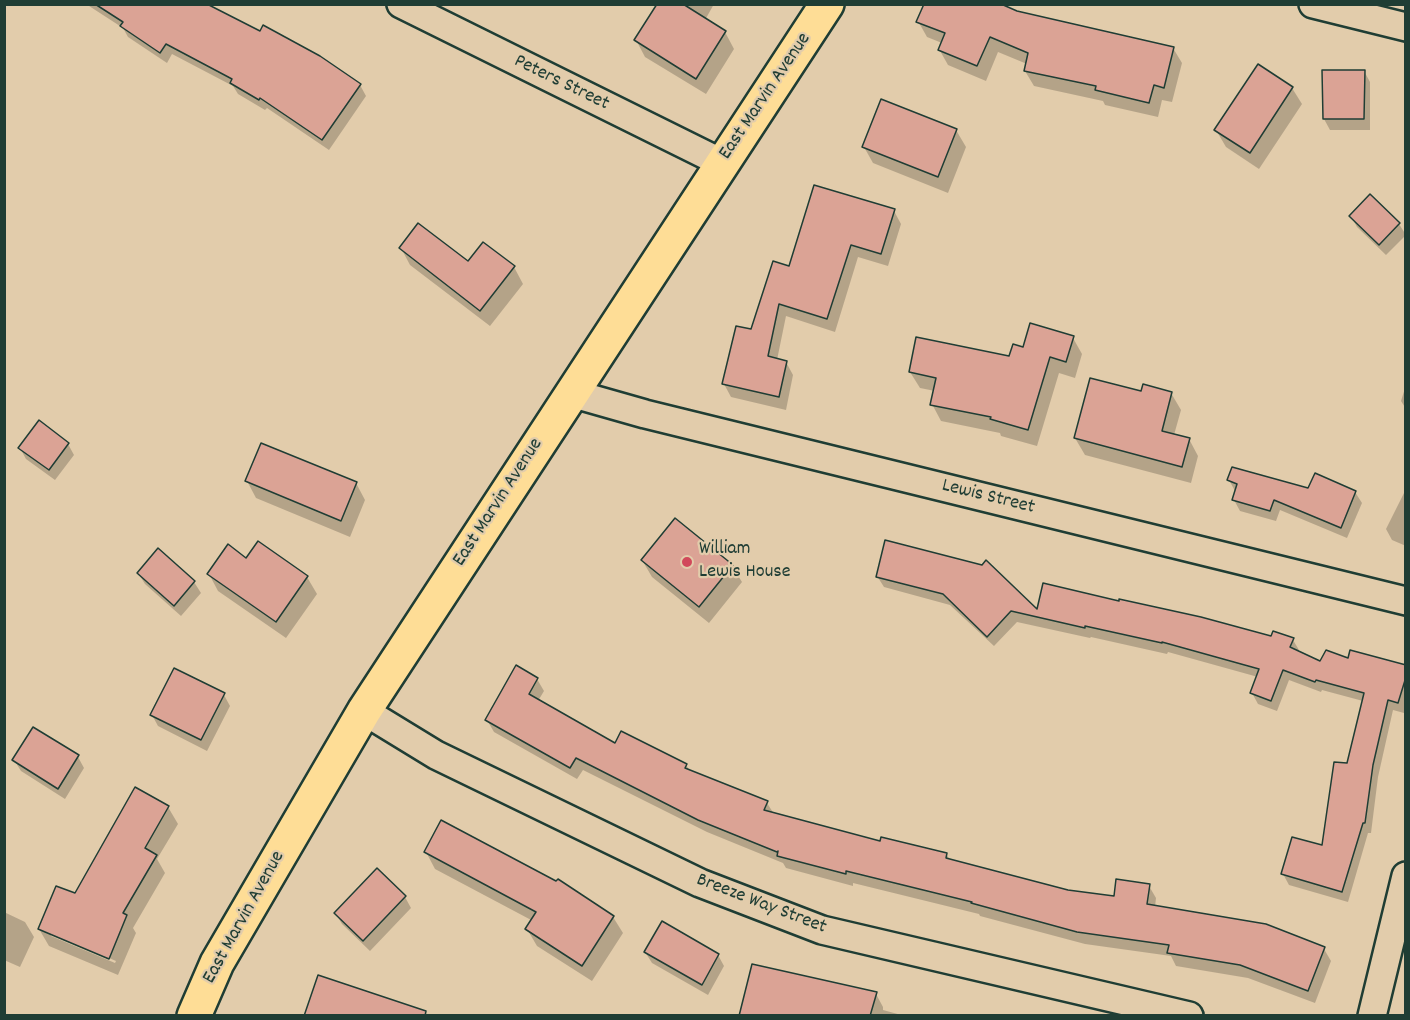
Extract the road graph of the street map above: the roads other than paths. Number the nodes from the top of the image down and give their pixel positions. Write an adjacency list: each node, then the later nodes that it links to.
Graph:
1 (401, 4): 5 (street, Peters Street)
2 (827, 4): 5 (main road, East Marvin Avenue)
3 (1314, 4): 4 (street)
4 (1406, 27)
5 (722, 163): 6 (main road, East Marvin Avenue)
6 (571, 393): 7 (street, Lewis Street); 8 (main road, East Marvin Avenue)
7 (1406, 601)
8 (364, 711): 10 (main road, East Marvin Avenue); 11 (street, Breeze Way Street)
9 (1406, 876): 12 (street)
10 (194, 1016)
11 (1189, 1016)
12 (1372, 1016)

